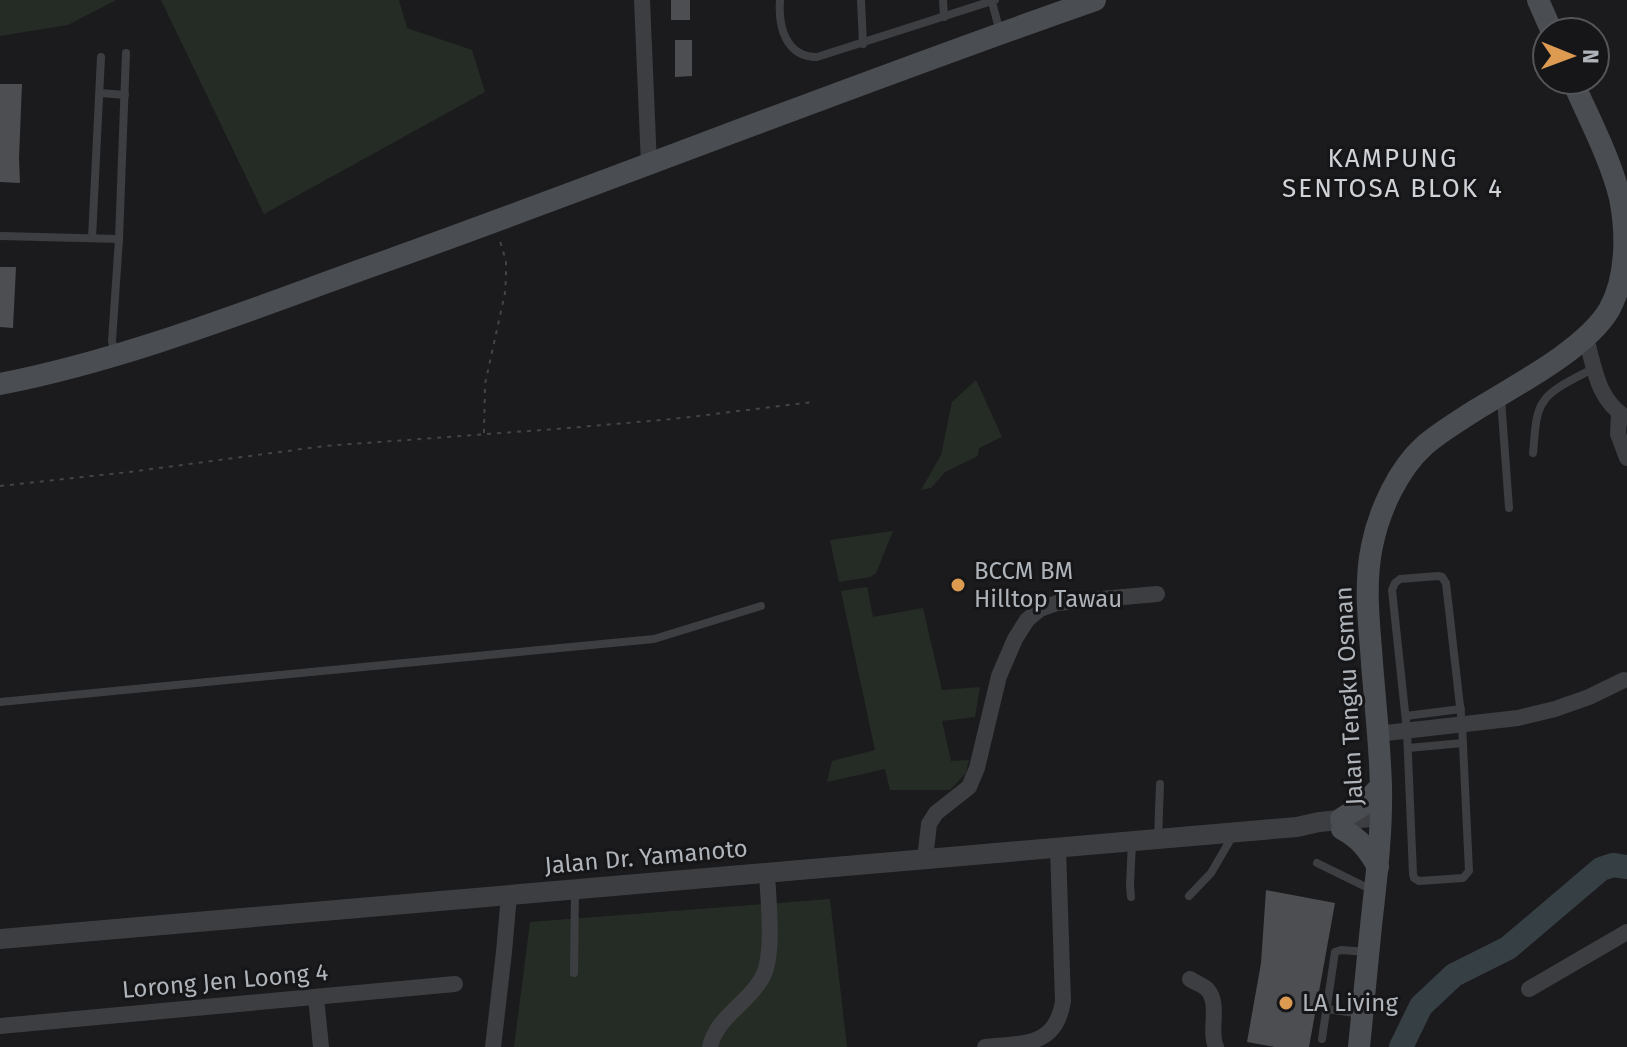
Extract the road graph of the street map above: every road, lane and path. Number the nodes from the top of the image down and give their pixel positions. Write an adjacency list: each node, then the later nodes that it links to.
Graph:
1 (642, 0): 15 (street)
2 (780, 0): 9 (lane)
3 (861, 0): 9 (lane)
4 (943, 0): 7 (lane)
5 (1095, 0): 8 (main road)
6 (993, 1): 7 (lane); 8 (lane)
7 (944, 17): 9 (lane)
8 (1001, 33): 15 (main road)
9 (863, 44)
10 (126, 53): 13 (lane)
11 (101, 57): 12 (lane)
12 (100, 93): 13 (lane); 18 (lane)
13 (125, 95): 19 (lane)
14 (1579, 96): 20 (main road, Jalan Tengku Osman)
15 (649, 165): 16 (main road)
16 (494, 222): 22 (main road); 28 (path)
17 (1, 236): 18 (lane)
18 (92, 238): 19 (lane)
19 (119, 239): 22 (lane)
20 (1624, 277): 21 (main road, Jalan Tengku Osman)
21 (1586, 338): 23 (street); 25 (main road, Jalan Tengku Osman)
22 (115, 355): 24 (main road)
23 (1595, 368): 27 (street); 29 (lane)
24 (0, 384)
25 (1501, 394): 32 (lane); 39 (main road, Jalan Tengku Osman)
26 (813, 402): 28 (path)
27 (1623, 415): 30 (street)
28 (484, 433): 31 (path)
29 (1533, 453)
30 (1627, 458)
31 (0, 486)
32 (1509, 508)
33 (1157, 594): 49 (street)
34 (761, 606): 36 (lane)
35 (1624, 680): 37 (street)
36 (0, 702)
37 (1462, 717): 38 (street); 38 (lane); 40 (lane)
38 (1407, 732): 39 (street); 40 (lane); 40 (lane)
39 (1377, 734): 42 (main road, Jalan Tengku Osman)
40 (1463, 743)
41 (1160, 784): 46 (lane)
42 (1381, 786): 43 (main road, Jalan Tengku Osman); 44 (main road)
43 (1381, 822): 44 (street, Jalan Dr. Yamanoto); 51 (main road, Jalan Tengku Osman)
44 (1342, 824): 45 (street, Jalan Dr. Yamanoto); 51 (main road)
45 (1235, 833): 46 (street, Jalan Dr. Yamanoto); 56 (lane)
46 (1158, 839): 47 (street, Jalan Dr. Yamanoto)
47 (1132, 841): 48 (street, Jalan Dr. Yamanoto); 57 (lane)
48 (1058, 848): 49 (street, Jalan Dr. Yamanoto); 73 (street)
49 (925, 859): 52 (street, Jalan Dr. Yamanoto)
50 (1317, 863): 54 (lane)
51 (1378, 867): 54 (main road, Jalan Tengku Osman)
52 (767, 873): 53 (street, Jalan Dr. Yamanoto); 72 (street)
53 (575, 889): 55 (street, Jalan Dr. Yamanoto); 61 (lane)
54 (1375, 892): 60 (main road, Jalan Tengku Osman)
55 (509, 895): 59 (street, Jalan Dr. Yamanoto); 71 (street)
56 (1189, 896)
57 (1131, 897)
58 (1627, 932): 64 (street)
59 (0, 939)
60 (1368, 952): 66 (lane); 67 (main road, Jalan Tengku Osman)
61 (574, 973)
62 (1190, 979): 74 (street)
63 (455, 984): 65 (street, Lorong Jen Loong 4)
64 (1529, 989)
65 (316, 997): 68 (street, Lorong Jen Loong 4); 70 (street)
66 (1327, 1009): 67 (lane); 69 (lane)
67 (1362, 1014): 75 (main road, Jalan Tengku Osman)
68 (0, 1026)
69 (1322, 1039)
70 (321, 1047)
71 (493, 1047)
72 (710, 1047)
73 (985, 1047)
74 (1216, 1047)
75 (1359, 1047)

